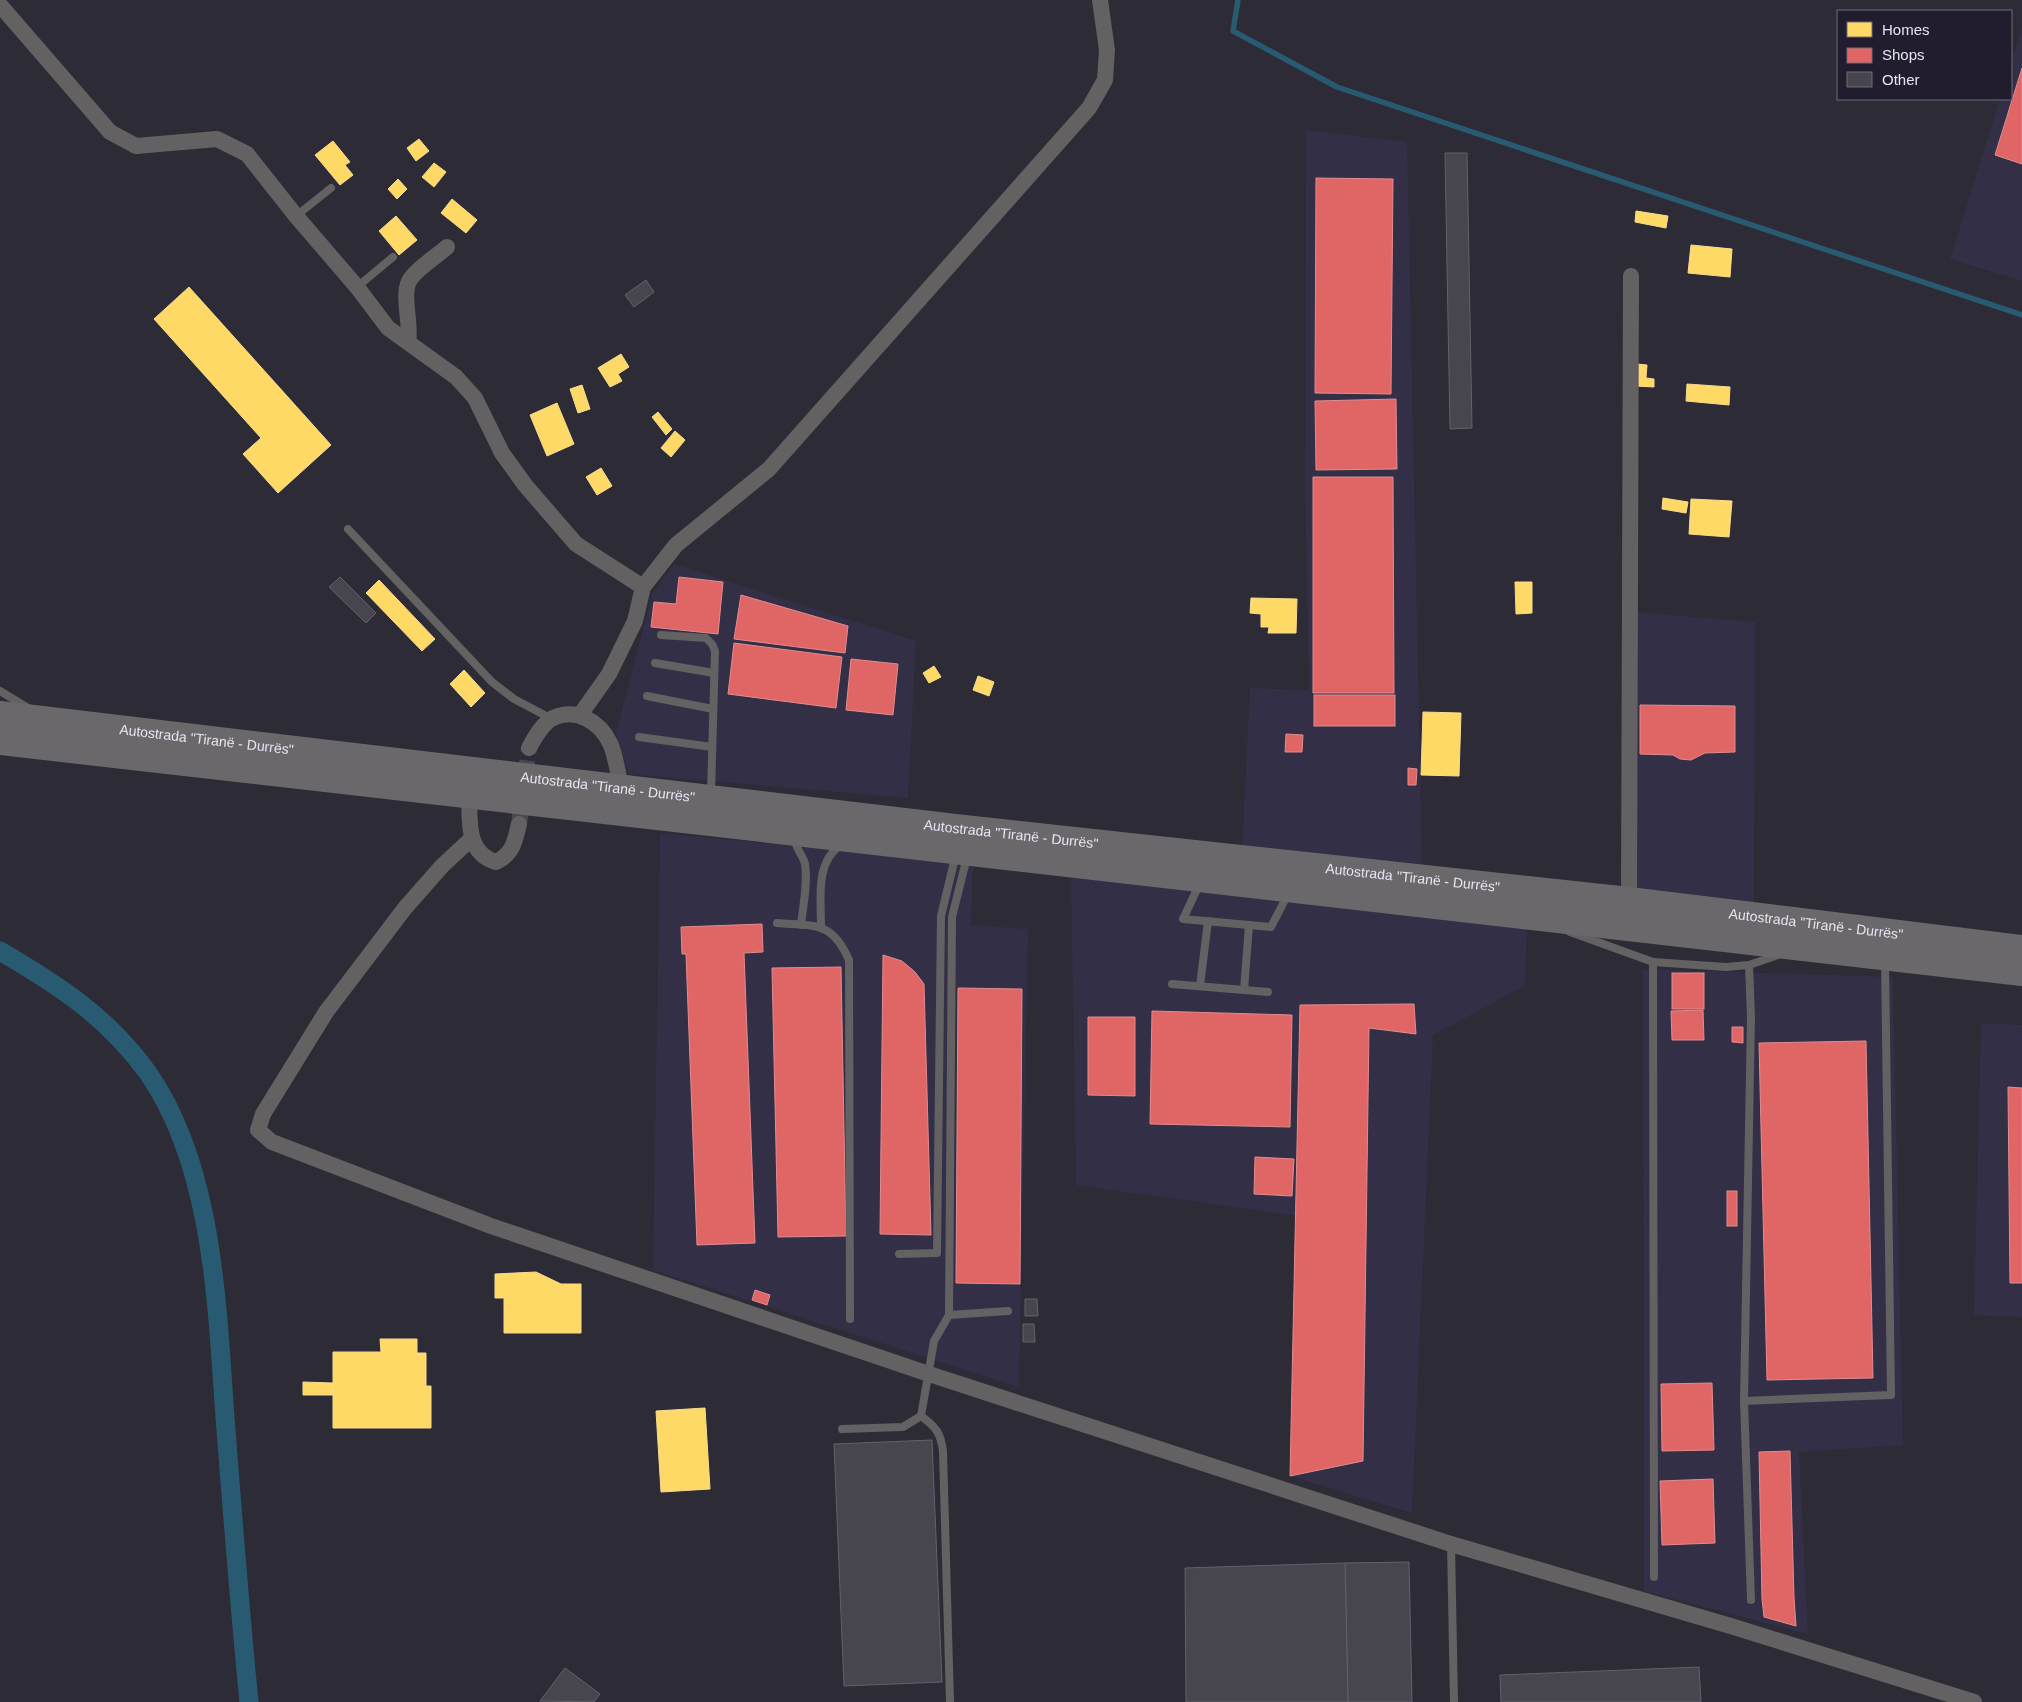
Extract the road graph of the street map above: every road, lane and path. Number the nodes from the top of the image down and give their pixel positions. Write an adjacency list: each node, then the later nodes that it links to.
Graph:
1 (1100, 0): 11 (street)
2 (0, 5): 4 (street)
3 (331, 188): 4 (lane)
4 (296, 216): 8 (street)
5 (447, 247): 9 (street)
6 (393, 257): 8 (lane)
7 (1631, 276): 36 (street)
8 (357, 286): 9 (street)
9 (408, 342): 11 (street)
10 (348, 529): 21 (lane)
11 (643, 587): 19 (street)
12 (661, 635): 14 (lane)
13 (655, 663): 14 (lane)
14 (714, 673): 17 (lane)
15 (0, 690): 20 (lane)
16 (647, 696): 17 (lane)
17 (713, 709): 24 (lane)
18 (0, 715): 20 (highway, Autostrada "Tiranë - Durrës")
19 (580, 715): 21 (street); 26 (street)
20 (44, 718): 26 (highway, Autostrada "Tiranë - Durrës")
21 (552, 719): 25 (street)
22 (639, 737): 24 (lane)
23 (0, 741): 27 (highway, Autostrada "Tiranë - Durrës")
24 (712, 747): 28 (lane)
25 (529, 748)
26 (621, 788): 28 (highway, Autostrada "Tiranë - Durrës")
27 (469, 796): 30 (highway, Autostrada "Tiranë - Durrës"); 32 (street)
28 (711, 798): 36 (highway, Autostrada "Tiranë - Durrës")
29 (520, 824): 32 (street)
30 (796, 831): 31 (highway, Autostrada "Tiranë - Durrës"); 40 (lane)
31 (864, 839): 33 (highway, Autostrada "Tiranë - Durrës"); 42 (lane)
32 (471, 840): 57 (street)
33 (962, 852): 34 (highway, Autostrada "Tiranë - Durrës"); 53 (lane); 55 (lane)
34 (1202, 878): 35 (highway, Autostrada "Tiranë - Durrës"); 38 (lane)
35 (1291, 889): 37 (highway, Autostrada "Tiranë - Durrës"); 41 (lane)
36 (1629, 901): 44 (highway, Autostrada "Tiranë - Durrës")
37 (1528, 915): 43 (highway, Autostrada "Tiranë - Durrës"); 46 (lane)
38 (1208, 921): 41 (lane); 50 (lane)
39 (777, 923): 40 (lane)
40 (801, 925): 42 (lane)
41 (1250, 925): 51 (lane)
42 (820, 926): 56 (lane)
43 (1802, 947): 45 (highway, Autostrada "Tiranë - Durrës"); 47 (lane)
44 (2022, 949)
45 (1885, 956): 48 (highway, Autostrada "Tiranë - Durrës"); 58 (lane)
46 (1653, 962): 47 (lane); 62 (lane)
47 (1749, 965): 58 (lane)
48 (2022, 972)
49 (1172, 984): 50 (lane)
50 (1200, 986): 51 (lane)
51 (1244, 990): 52 (lane)
52 (1268, 992)
53 (899, 1254)
54 (1008, 1311): 55 (lane)
55 (949, 1315): 57 (lane)
56 (850, 1319)
57 (929, 1374): 59 (lane); 61 (street)
58 (1744, 1401): 63 (lane)
59 (921, 1416): 60 (lane); 64 (lane)
60 (842, 1429)
61 (1451, 1544): 65 (lane); 66 (street)
62 (1654, 1577)
63 (1751, 1600)
64 (950, 1702)
65 (1454, 1702)
66 (1974, 1702)

